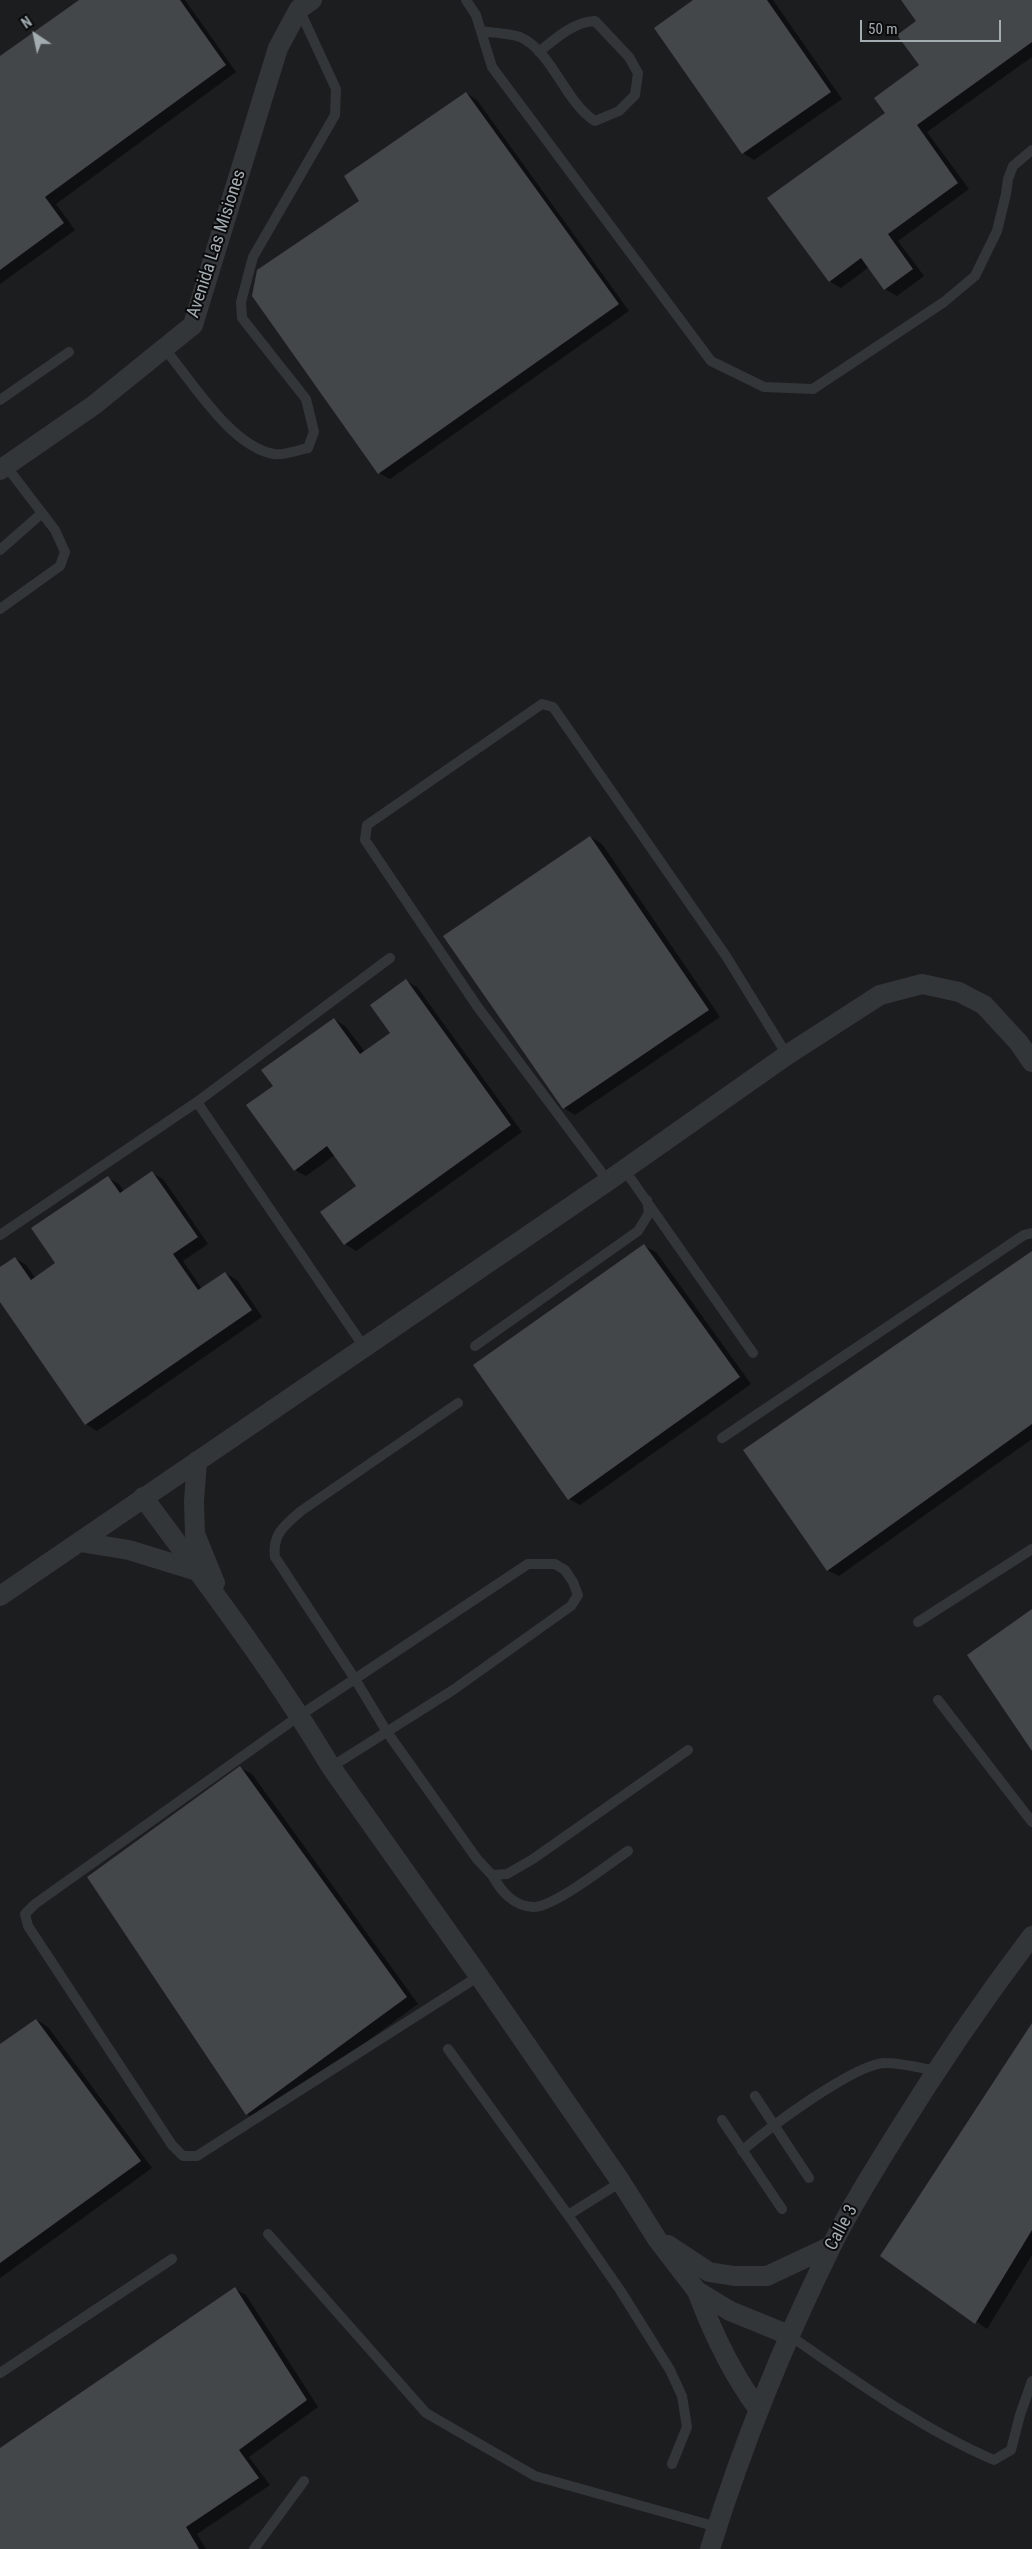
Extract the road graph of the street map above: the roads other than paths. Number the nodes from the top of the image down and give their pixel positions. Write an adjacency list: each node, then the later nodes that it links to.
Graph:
1 (466, 0): 3 (lane)
2 (302, 3): 6 (street, Avenida Las Misiones); 6 (lane)
3 (481, 31): 4 (lane); 5 (lane)
4 (539, 52): 4 (lane)
5 (1032, 150)
6 (164, 348): 9 (street, Avenida Las Misiones)
7 (70, 352): 8 (lane)
8 (0, 400)
9 (3, 468): 10 (lane)
10 (42, 513): 11 (lane); 12 (lane)
11 (0, 550)
12 (0, 610)
13 (390, 958): 16 (lane)
14 (787, 1055): 15 (street); 17 (street); 18 (lane)
15 (1032, 1062)
16 (197, 1102): 21 (lane); 23 (lane)
17 (624, 1169): 18 (street); 19 (lane)
18 (608, 1181): 23 (street)
19 (646, 1200): 22 (lane); 24 (lane)
20 (1032, 1233): 26 (lane)
21 (0, 1235)
22 (475, 1346)
23 (364, 1347): 27 (street)
24 (753, 1353)
25 (458, 1403): 35 (lane)
26 (722, 1438)
27 (197, 1461): 28 (street); 33 (street)
28 (143, 1497): 29 (street); 31 (street)
29 (80, 1542): 31 (street); 32 (street)
30 (1032, 1549): 34 (lane)
31 (198, 1571): 33 (street)
32 (0, 1596)
33 (224, 1606): 37 (street)
34 (918, 1622)
35 (356, 1679): 37 (lane); 38 (lane); 38 (lane)
36 (938, 1700): 41 (lane)
37 (299, 1716): 40 (street); 45 (lane)
38 (387, 1732): 40 (lane); 43 (lane)
39 (688, 1750): 43 (lane)
40 (331, 1767): 45 (street)
41 (1032, 1822)
42 (628, 1850): 43 (lane)
43 (492, 1876)
44 (1032, 1936): 47 (street, Calle 3)
45 (480, 1976): 53 (street)
46 (448, 2049): 55 (lane)
47 (936, 2071): 50 (lane); 58 (street, Calle 3)
48 (755, 2096): 50 (lane)
49 (722, 2120): 51 (lane)
50 (774, 2125): 51 (lane); 52 (lane)
51 (742, 2151): 54 (lane)
52 (809, 2178)
53 (621, 2182): 55 (lane); 57 (street)
54 (782, 2209)
55 (568, 2215): 65 (lane)
56 (268, 2234): 67 (lane)
57 (657, 2239): 58 (street); 60 (street)
58 (831, 2246): 61 (street, Calle 3)
59 (172, 2258): 62 (lane)
60 (697, 2291): 61 (street); 64 (street)
61 (789, 2335): 63 (lane); 64 (street, Calle 3)
62 (0, 2373)
63 (1032, 2382)
64 (759, 2410): 67 (street, Calle 3)
65 (672, 2464)
66 (304, 2481): 68 (lane)
67 (717, 2527): 69 (street, Calle 3)
68 (254, 2549)
69 (710, 2549)

